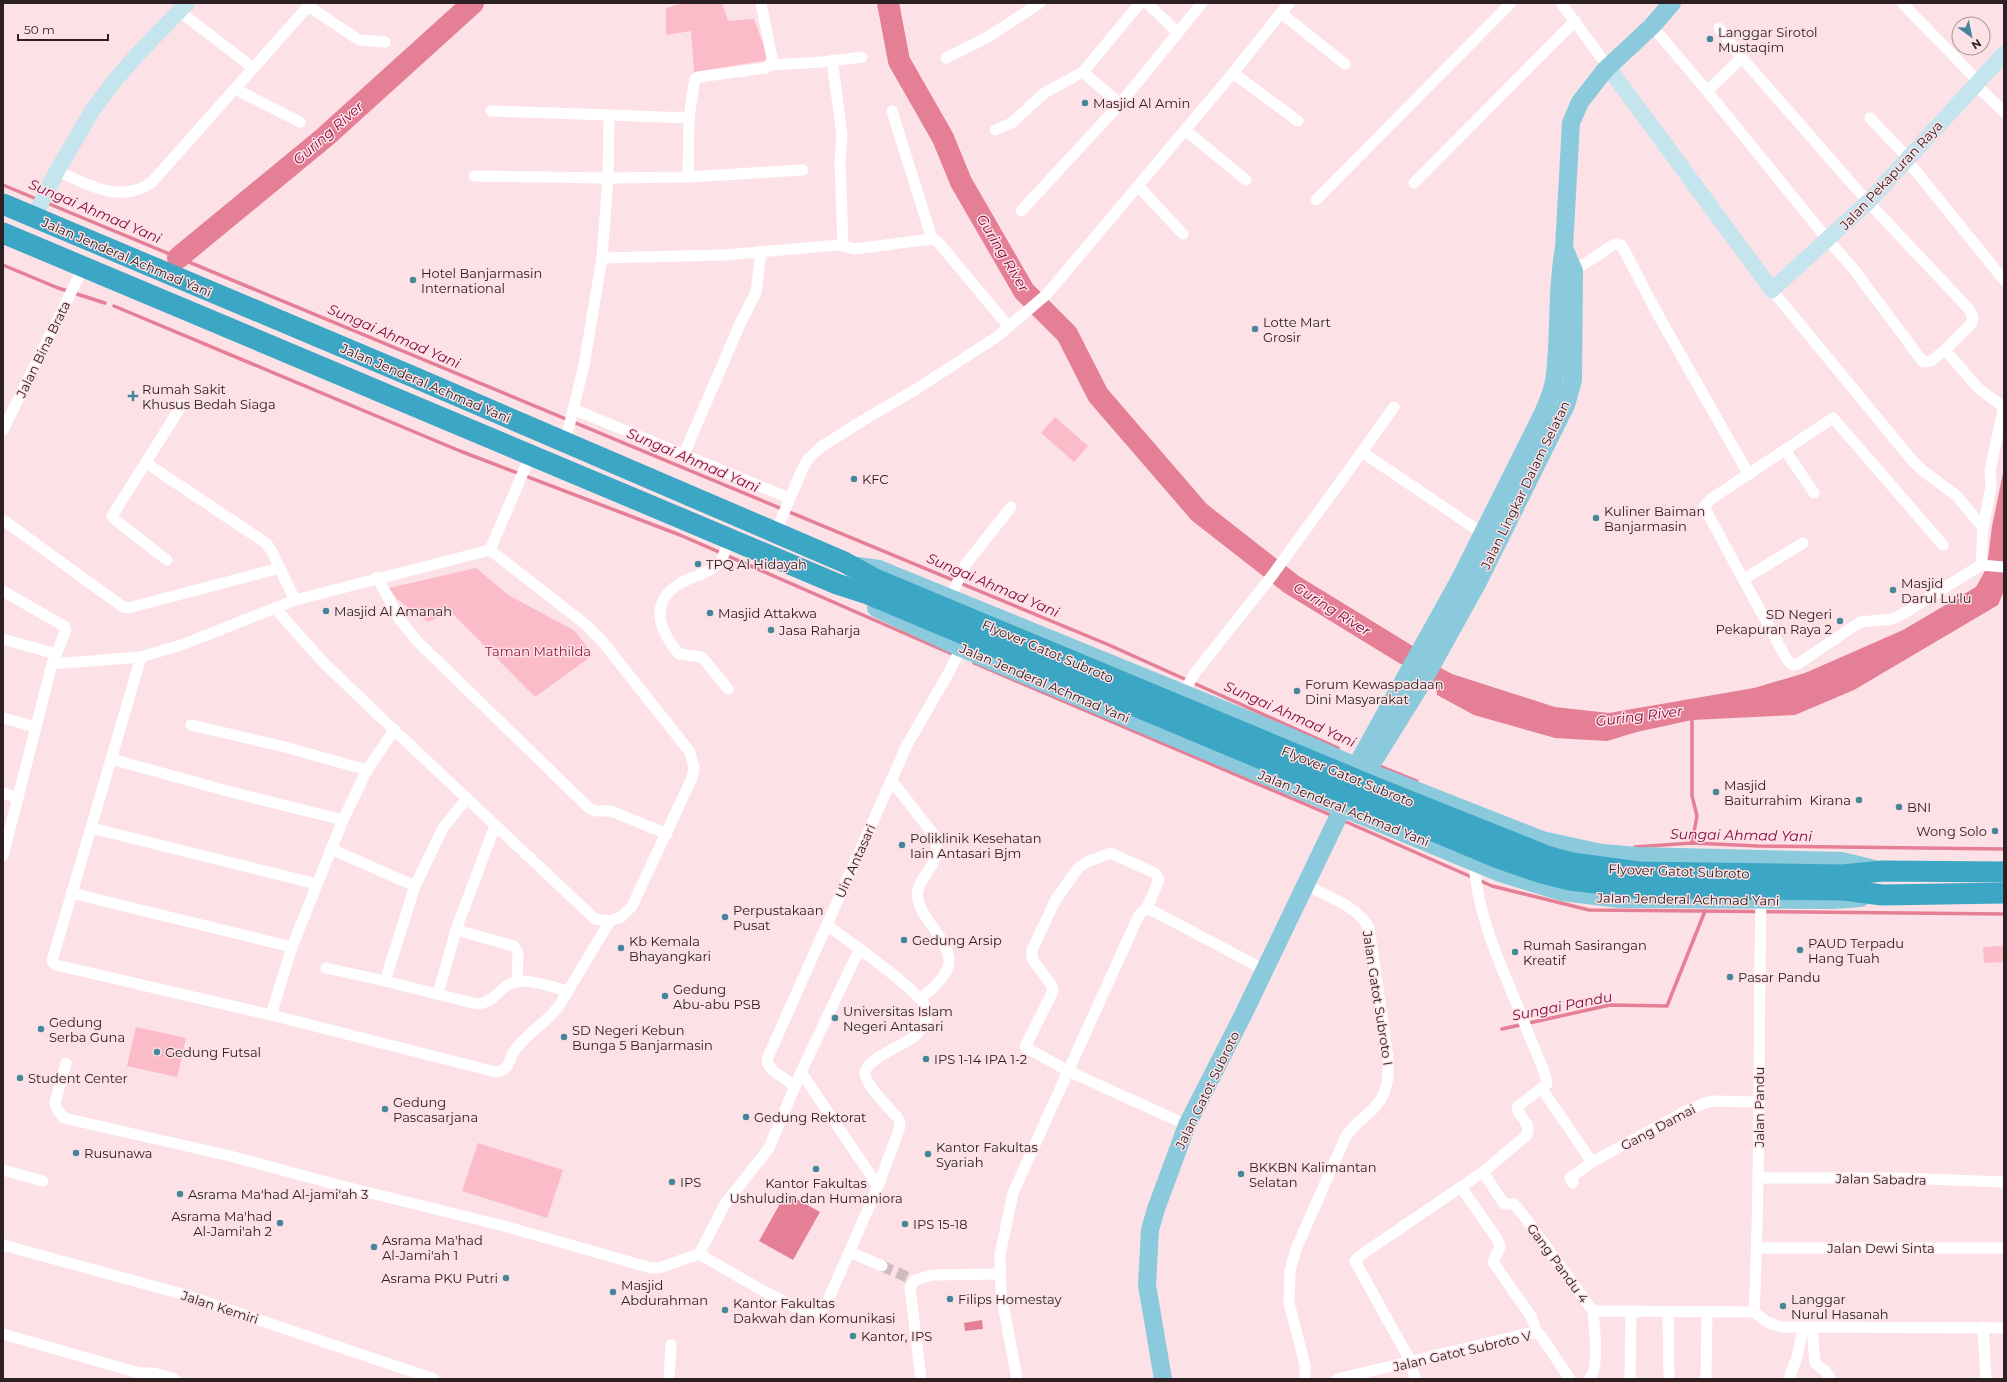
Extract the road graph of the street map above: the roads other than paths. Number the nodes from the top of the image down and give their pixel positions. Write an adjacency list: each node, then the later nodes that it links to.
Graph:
1 (761, 3): 25 (street)
2 (1040, 3): 21 (street)
3 (1140, 3): 28 (street)
4 (1147, 3): 17 (street)
5 (1202, 3): 17 (street)
6 (1289, 3): 13 (street)
7 (1511, 3): 53 (street)
8 (1561, 3): 14 (street)
9 (1672, 3): 15 (main road)
10 (1902, 3): 30 (street)
11 (309, 5): 18 (street); 27 (street)
12 (183, 7): 27 (street); 46 (street)
13 (1281, 13): 24 (street); 29 (street)
14 (1575, 22): 26 (street); 51 (street)
15 (1652, 26): 26 (main road); 32 (street)
16 (1719, 28): 22 (street)
17 (1178, 33): 33 (street)
18 (385, 42)
19 (2004, 54): 30 (street, Jalan Pekapuran Raya)
20 (862, 56): 23 (street)
21 (946, 58)
22 (1742, 58): 32 (street); 54 (street)
23 (832, 60): 25 (street); 62 (street)
24 (1345, 64)
25 (770, 65): 38 (street)
26 (1608, 66): 65 (main road); 69 (street)
27 (252, 67): 31 (street)
28 (1083, 72): 33 (street); 42 (street)
29 (1233, 73): 40 (street); 43 (street)
30 (1978, 83): 36 (street); 44 (street, Jalan Pekapuran Raya)
31 (235, 89): 41 (street); 46 (street)
32 (1707, 90): 61 (street)
33 (1120, 104): 56 (street)
34 (492, 110): 37 (street)
35 (892, 111): 60 (street)
36 (2004, 112)
37 (609, 115): 38 (street); 49 (street)
38 (689, 118): 48 (street)
39 (1870, 118): 44 (street)
40 (1298, 121)
41 (300, 122)
42 (995, 130)
43 (1185, 130): 50 (street); 52 (street)
44 (1906, 158): 54 (street, Jalan Pekapuran Raya); 67 (street)
45 (804, 170): 48 (street)
46 (57, 171): 57 (street)
47 (474, 176): 49 (street)
48 (688, 177): 49 (street)
49 (608, 178): 64 (street)
50 (1246, 180)
51 (1414, 183)
52 (1138, 186): 59 (street); 73 (street)
53 (1316, 200)
54 (1868, 202): 61 (street, Jalan Pekapuran Raya); 74 (street)
55 (3, 204): 57 (highway, Jalan Jenderal Achmad Yani)
56 (1021, 211)
57 (37, 212): 68 (highway, Jalan Jenderal Achmad Yani)
58 (3, 233): 66 (highway, Jalan Jenderal Achmad Yani)
59 (1183, 234)
60 (932, 239): 62 (street); 73 (street)
61 (1828, 240): 69 (street, Jalan Pekapuran Raya); 74 (street)
62 (843, 245): 63 (street)
63 (761, 251): 64 (street); 83 (street)
64 (602, 258): 78 (street)
65 (1567, 271): 86 (street); 93 (main road, Jalan Lingkar Dalam Selatan); 113 (main road, Jalan Lingkar Dalam Selatan)
66 (80, 275): 71 (highway, Jalan Jenderal Achmad Yani); 79 (street, Jalan Bina Brata)
67 (2004, 280)
68 (195, 286): 70 (highway, Jalan Jenderal Achmad Yani); 71 (highway)
69 (1772, 290): 92 (street)
70 (222, 297): 72 (highway); 80 (highway, Jalan Jenderal Achmad Yani)
71 (186, 310): 72 (highway, Jalan Jenderal Achmad Yani)
72 (211, 321): 84 (highway, Jalan Jenderal Achmad Yani)
73 (1009, 328): 88 (street)
74 (1944, 350): 76 (street)
75 (182, 405): 85 (street)
76 (2004, 406): 92 (street)
77 (1394, 407): 82 (street)
78 (573, 409): 80 (street); 83 (street)
79 (3, 430)
80 (564, 443): 91 (highway, Jalan Jenderal Achmad Yani)
81 (1785, 450): 86 (street); 87 (street); 96 (street)
82 (1362, 452): 93 (street); 117 (street)
83 (684, 454): 88 (street)
84 (528, 459): 95 (highway, Jalan Jenderal Achmad Yani); 97 (street)
85 (146, 463): 98 (street); 102 (street)
86 (1749, 475): 104 (street)
87 (1814, 494)
88 (788, 500): 91 (street)
89 (1011, 507): 108 (street)
90 (3, 520): 102 (street)
91 (778, 527): 99 (highway, Jalan Jenderal Achmad Yani)
92 (1983, 528): 100 (street)
93 (1482, 533): 113 (main road, Jalan Lingkar Dalam Selatan)
94 (1803, 543): 104 (street)
95 (727, 544): 105 (highway, Jalan Jenderal Achmad Yani); 116 (street)
96 (1943, 545)
97 (490, 550): 103 (street); 136 (street)
98 (167, 560)
99 (848, 564): 106 (highway, Jalan Jenderal Achmad Yani); 108 (main road, Jalan Jenderal Achmad Yani)
100 (1985, 565): 101 (street); 104 (street)
101 (2004, 567)
102 (280, 568): 109 (street)
103 (377, 578): 109 (street); 136 (street)
104 (1744, 579)
105 (837, 584): 106 (highway, Jalan Jenderal Achmad Yani); 112 (main road, Jalan Jenderal Achmad Yani)
106 (872, 586): 143 (highway, Flyover Gatot Subroto)
107 (3, 591): 115 (street)
108 (950, 598): 117 (main road, Jalan Jenderal Achmad Yani)
109 (295, 600): 110 (street)
110 (275, 608): 114 (street); 121 (street)
111 (3, 639): 115 (street)
112 (959, 651): 126 (main road, Jalan Jenderal Achmad Yani); 127 (street, Uin Antasari)
113 (1427, 656): 124 (main road, Jalan Lingkar Dalam Selatan)
114 (141, 657): 115 (street); 123 (street)
115 (54, 659): 120 (street)
116 (728, 688)
117 (1185, 689): 122 (main road, Jalan Jenderal Achmad Yani)
118 (3, 718): 120 (street)
119 (191, 725): 125 (street)
120 (36, 726): 129 (street)
121 (394, 730): 125 (street); 130 (street)
122 (1284, 734): 124 (main road, Jalan Jenderal Achmad Yani); 126 (main road)
123 (111, 759): 133 (street); 135 (street)
124 (1368, 760): 131 (main road, Jalan Jenderal Achmad Yani); 132 (main road, Jalan Lingkar Dalam Selatan)
125 (367, 770): 133 (street)
126 (1266, 776): 132 (main road, Jalan Jenderal Achmad Yani)
127 (891, 780): 153 (street, Uin Antasari); 163 (street)
128 (3, 793): 129 (street)
129 (18, 798): 139 (street)
130 (467, 798): 134 (street); 145 (street)
131 (1447, 803): 137 (main road); 141 (main road, Jalan Jenderal Achmad Yani)
132 (1340, 815): 137 (main road, Jalan Jenderal Achmad Yani); 146 (main road, Jalan Gatot Subroto)
133 (343, 820): 138 (street)
134 (495, 826): 152 (street); 154 (street)
135 (91, 828): 144 (street); 147 (street)
136 (667, 834): 152 (street)
137 (1427, 841): 140 (main road, Jalan Jenderal Achmad Yani)
138 (332, 849): 144 (street); 145 (street)
139 (3, 856)
140 (1474, 867): 150 (main road, Jalan Jenderal Achmad Yani); 169 (street)
141 (1883, 870): 142 (highway, Jalan Jenderal Achmad Yani); 143 (highway, Jalan Jenderal Achmad Yani)
142 (1999, 872): 148 (highway)
143 (1843, 882): 149 (highway, Jalan Jenderal Achmad Yani)
144 (317, 884): 155 (street)
145 (415, 886): 159 (street)
146 (1306, 886): 158 (main road, Jalan Gatot Subroto); 207 (street, Jalan Gatot Subroto I)
147 (71, 893): 155 (street); 164 (street)
148 (1999, 893): 149 (highway, Jalan Jenderal Achmad Yani)
149 (1882, 895): 150 (main road, Jalan Jenderal Achmad Yani)
150 (1761, 908): 170 (street, Jalan Pandu)
151 (1146, 910): 158 (street); 166 (street); 166 (street)
152 (610, 921): 161 (street)
153 (827, 925): 156 (street); 168 (street, Uin Antasari)
154 (456, 930): 160 (street); 162 (street)
155 (292, 947): 164 (street)
156 (860, 950): 163 (street); 167 (street)
157 (326, 968): 159 (street)
158 (1265, 970): 171 (main road, Jalan Gatot Subroto)
159 (385, 981): 162 (street)
160 (517, 982): 161 (street); 162 (street)
161 (568, 991): 164 (street)
162 (438, 994)
163 (921, 999): 179 (street)
164 (271, 1015)
165 (66, 1062): 185 (street)
166 (1068, 1071): 171 (street); 187 (street)
167 (801, 1072): 168 (street); 179 (street)
168 (795, 1086): 185 (street)
169 (1542, 1089): 172 (street); 174 (street)
170 (1759, 1102): 172 (street, Gang Damai); 175 (street, Jalan Pandu)
171 (1187, 1125): 206 (main road, Jalan Gatot Subroto)
172 (1592, 1162): 178 (street, Gang Damai)
173 (3, 1170): 176 (street)
174 (1483, 1172): 180 (street); 188 (street, Gang Pandu 4)
175 (1758, 1178): 177 (street, Jalan Sabadra); 182 (street, Jalan Pandu)
176 (43, 1180)
177 (2004, 1182)
178 (1574, 1183)
179 (878, 1186): 184 (street)
180 (1461, 1187): 197 (street); 199 (street)
181 (3, 1245): 202 (street, Jalan Kemiri)
182 (1757, 1248): 183 (street, Jalan Dewi Sinta); 190 (street, Jalan Pandu)
183 (2004, 1248)
184 (850, 1252): 185 (street); 186 (street)
185 (699, 1254)
186 (882, 1266)
187 (1000, 1274): 204 (street); 205 (street)
188 (1593, 1311): 189 (street); 211 (street)
189 (1631, 1311): 191 (street); 212 (street)
190 (1754, 1312): 192 (street); 193 (street)
191 (1668, 1313): 192 (street); 213 (street)
192 (1707, 1313): 214 (street)
193 (1808, 1328): 194 (street); 215 (street); 216 (street)
194 (1983, 1328): 195 (street); 217 (street)
195 (2004, 1328)
196 (3, 1334): 200 (street)
197 (1539, 1335): 199 (street, Jalan Gatot Subroto V); 210 (street)
198 (671, 1345): 203 (street)
199 (1412, 1362): 208 (street, Jalan Gatot Subroto V); 209 (street)
200 (152, 1376): 201 (street)
201 (175, 1379)
202 (434, 1379)
203 (669, 1379)
204 (921, 1379)
205 (1017, 1379)
206 (1163, 1379)
207 (1305, 1379)
208 (1337, 1379)
209 (1415, 1379)
210 (1570, 1379)
211 (1589, 1379)
212 (1630, 1379)
213 (1669, 1379)
214 (1706, 1379)
215 (1789, 1379)
216 (1830, 1379)
217 (1986, 1379)

